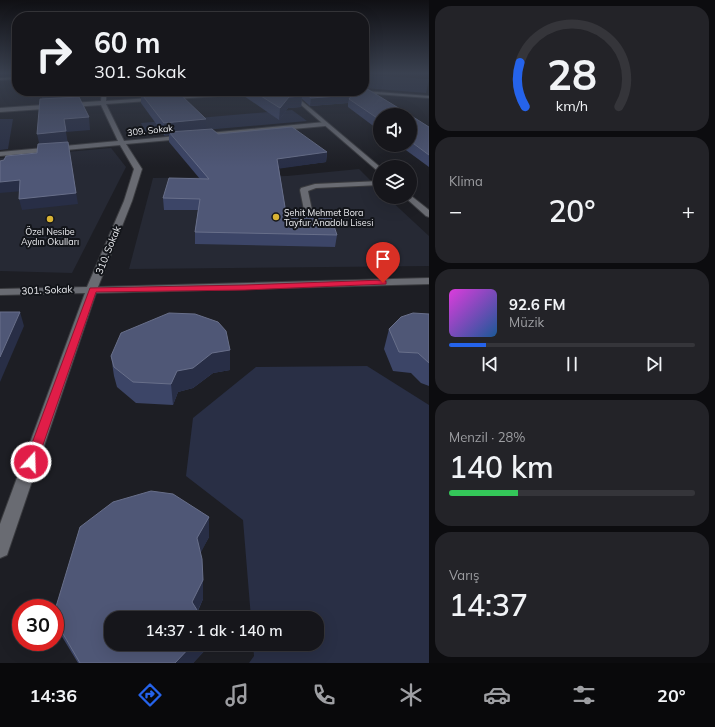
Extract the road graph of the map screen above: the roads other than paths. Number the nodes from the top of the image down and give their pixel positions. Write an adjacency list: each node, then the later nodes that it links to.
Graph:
1 (75, 105): 4 (street)
2 (105, 105): 6 (street, 310. Sokak)
3 (303, 105): 5 (street)
4 (0, 110)
5 (326, 124): 6 (street, 309. Sokak); 8 (street)
6 (121, 142): 7 (street, 309. Sokak); 14 (street, 310. Sokak)
7 (0, 154)
8 (373, 165)
9 (373, 183): 12 (lane)
10 (417, 203): 11 (street)
11 (429, 214)
12 (309, 215)
13 (429, 281): 14 (street, 301. Sokak)
14 (92, 289): 15 (street, 301. Sokak); 16 (street, 310. Sokak)
15 (0, 292)
16 (0, 549)

